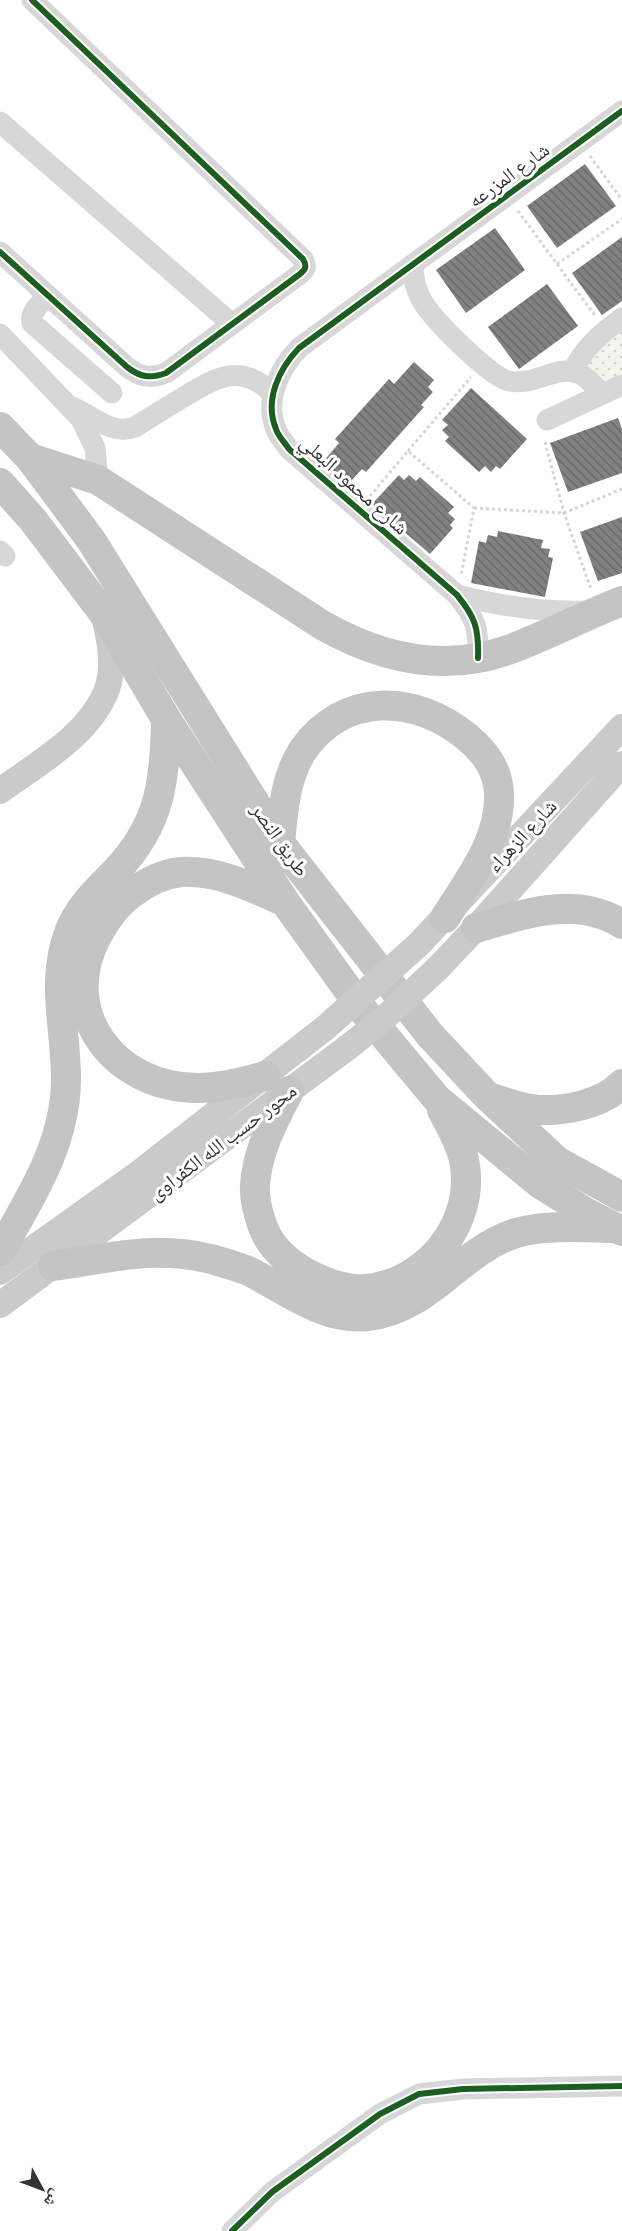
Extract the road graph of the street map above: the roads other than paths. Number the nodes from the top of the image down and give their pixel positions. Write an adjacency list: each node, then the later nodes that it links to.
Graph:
1 (32, 0): 7 (street)
2 (622, 111): 5 (street, شارع المزرعه)
3 (0, 122): 7 (street)
4 (2, 258): 6 (street)
5 (413, 264): 10 (street); 13 (street, شارع محمود البعلي)
6 (48, 296): 7 (street); 12 (street)
7 (231, 324)
8 (614, 324): 10 (street)
9 (0, 334): 15 (street)
10 (572, 372): 14 (street)
11 (622, 385): 14 (street)
12 (112, 393)
13 (273, 394): 15 (street); 21 (street, شارع محمود البعلي)
14 (601, 394): 16 (street)
15 (70, 406): 19 (street)
16 (547, 420)
17 (0, 427): 18 (highway, طريق النصر)
18 (30, 458): 19 (highway); 29 (highway, طريق النصر)
19 (98, 480): 24 (highway)
20 (0, 483): 23 (highway, طريق النصر)
21 (457, 595): 22 (street, شارع محمود البعلي); 24 (street, شارع محمود البعلي)
22 (604, 604): 24 (highway)
23 (104, 614): 25 (highway, طريق النصر); 28 (main road)
24 (478, 658)
25 (166, 719): 30 (highway, طريق النصر); 42 (highway)
26 (622, 727): 31 (main road, شارع الزهراء)
27 (622, 764): 33 (main road, شارع الزهراء)
28 (0, 791)
29 (280, 843): 31 (highway); 38 (highway, طريق النصر)
30 (285, 902): 36 (highway); 39 (highway, طريق النصر)
31 (445, 918): 34 (main road, شارع الزهراء)
32 (622, 924): 33 (highway)
33 (476, 928): 35 (main road, شارع الزهراء)
34 (419, 944): 36 (main road, محور حسب الله الكفراوى, bridge)
35 (437, 969): 36 (main road, محور حسب الله الكفراوى, bridge)
36 (277, 1083): 39 (highway); 43 (main road, محور حسب الله الكفراوى); 44 (main road, محور حسب الله الكفراوى)
37 (622, 1084): 38 (highway)
38 (487, 1096): 40 (highway, طريق النصر)
39 (437, 1099): 41 (highway, طريق النصر)
40 (622, 1197)
41 (620, 1230): 43 (highway)
42 (0, 1251)
43 (54, 1266): 45 (main road, محور حسب الله الكفراوى)
44 (0, 1272)
45 (0, 1305)
46 (622, 2085): 47 (street)
47 (232, 2231)

